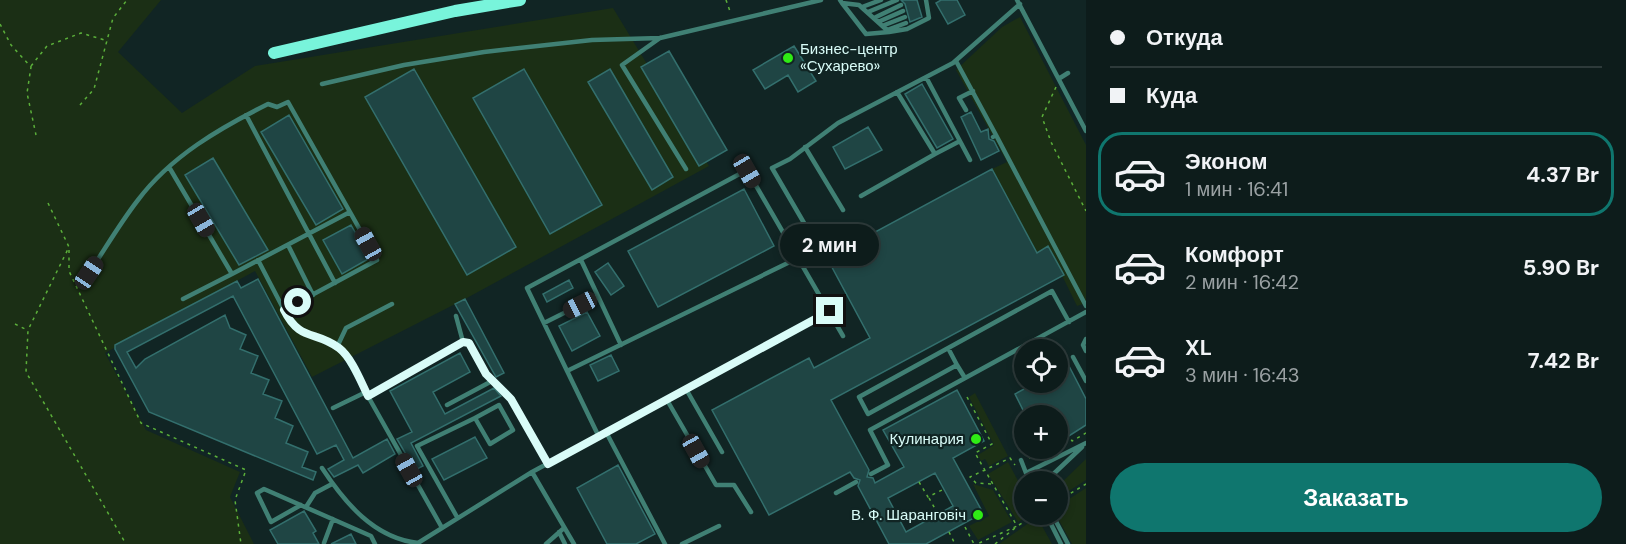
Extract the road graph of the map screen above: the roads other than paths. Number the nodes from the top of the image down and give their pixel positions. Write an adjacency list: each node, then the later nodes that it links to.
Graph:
1 (520, 0): 14 (main road)
2 (821, 0): 13 (lane)
3 (881, 0): 9 (lane)
4 (841, 2): 9 (lane); 12 (lane)
5 (926, 2): 8 (lane); 12 (lane)
6 (1018, 2): 15 (lane); 18 (lane)
7 (900, 5): 10 (lane); 11 (lane)
8 (919, 6)
9 (862, 8): 10 (lane)
10 (868, 12): 11 (lane)
11 (878, 22): 12 (lane); 12 (lane)
12 (888, 31)
13 (660, 38): 19 (lane); 30 (lane)
14 (274, 53)
15 (956, 61): 17 (lane); 20 (lane)
16 (1068, 73): 18 (lane)
17 (926, 77): 21 (lane); 25 (lane)
18 (1060, 78): 24 (lane)
19 (322, 84)
20 (972, 91): 22 (lane); 47 (lane)
21 (897, 92): 26 (lane); 27 (lane)
22 (966, 110)
23 (246, 116): 29 (lane); 33 (lane); 34 (lane)
24 (1086, 131)
25 (960, 141): 27 (lane); 28 (lane)
26 (805, 147): 32 (lane); 36 (lane)
27 (935, 154): 31 (lane)
28 (970, 160)
29 (169, 167): 40 (lane); 41 (lane)
30 (686, 169)
31 (861, 196)
32 (843, 210)
33 (350, 212): 34 (lane); 42 (lane)
34 (309, 235): 35 (lane); 42 (lane)
35 (288, 245): 38 (lane); 43 (lane)
36 (818, 247)
37 (798, 258): 39 (lane); 49 (lane); 57 (lane)
38 (258, 260): 41 (lane); 48 (lane)
39 (581, 260): 44 (lane); 53 (lane)
40 (89, 273)
41 (232, 274): 45 (lane)
42 (335, 283): 43 (lane)
43 (313, 295): 48 (lane)
44 (598, 296): 53 (lane); 57 (lane)
45 (183, 300)
46 (392, 304): 58 (lane)
47 (1086, 306)
48 (284, 310): 58 (lane)
49 (830, 311): 54 (lane); 67 (lane)
50 (1086, 312): 52 (lane)
51 (456, 316): 56 (lane)
52 (1069, 322): 59 (lane); 64 (lane)
53 (544, 323): 63 (lane)
54 (843, 336)
55 (1086, 339): 60 (lane)
56 (463, 342): 65 (lane); 68 (lane)
57 (621, 345): 63 (lane)
58 (337, 347): 68 (lane)
59 (948, 348): 62 (lane); 62 (lane)
60 (1086, 351)
61 (1073, 357): 66 (lane)
62 (957, 365): 64 (lane)
63 (567, 371): 74 (lane)
64 (964, 378): 84 (lane)
65 (492, 381): 70 (lane); 78 (lane)
66 (1086, 381)
67 (686, 389): 69 (lane); 76 (lane)
68 (367, 394): 71 (lane); 94 (lane)
69 (667, 400): 73 (lane); 89 (lane)
70 (447, 405)
71 (333, 408)
72 (475, 418): 72 (lane); 90 (lane)
73 (606, 432): 74 (lane); 104 (lane)
74 (599, 436): 78 (lane)
75 (1086, 443): 81 (lane); 82 (lane)
76 (722, 452)
77 (1021, 459): 80 (lane)
78 (548, 464): 83 (lane)
79 (322, 468): 86 (lane)
80 (1025, 471)
81 (1030, 471)
82 (1057, 471)
83 (532, 472): 90 (lane); 96 (lane)
84 (871, 474)
85 (856, 482): 87 (lane)
86 (332, 484): 88 (lane); 99 (lane)
87 (836, 493)
88 (304, 506): 88 (lane); 91 (lane)
89 (751, 512)
90 (457, 517): 94 (lane)
91 (333, 519): 98 (lane); 100 (lane)
92 (1052, 525): 106 (lane)
93 (1058, 525): 107 (lane)
94 (441, 526): 99 (lane)
95 (719, 526): 105 (lane)
96 (564, 528): 97 (lane); 103 (lane)
97 (560, 532): 101 (lane); 102 (lane)
98 (324, 543)
99 (417, 543)
100 (375, 544)
101 (546, 544)
102 (565, 544)
103 (574, 544)
104 (665, 544)
105 (682, 544)
106 (1061, 544)
107 (1068, 544)

